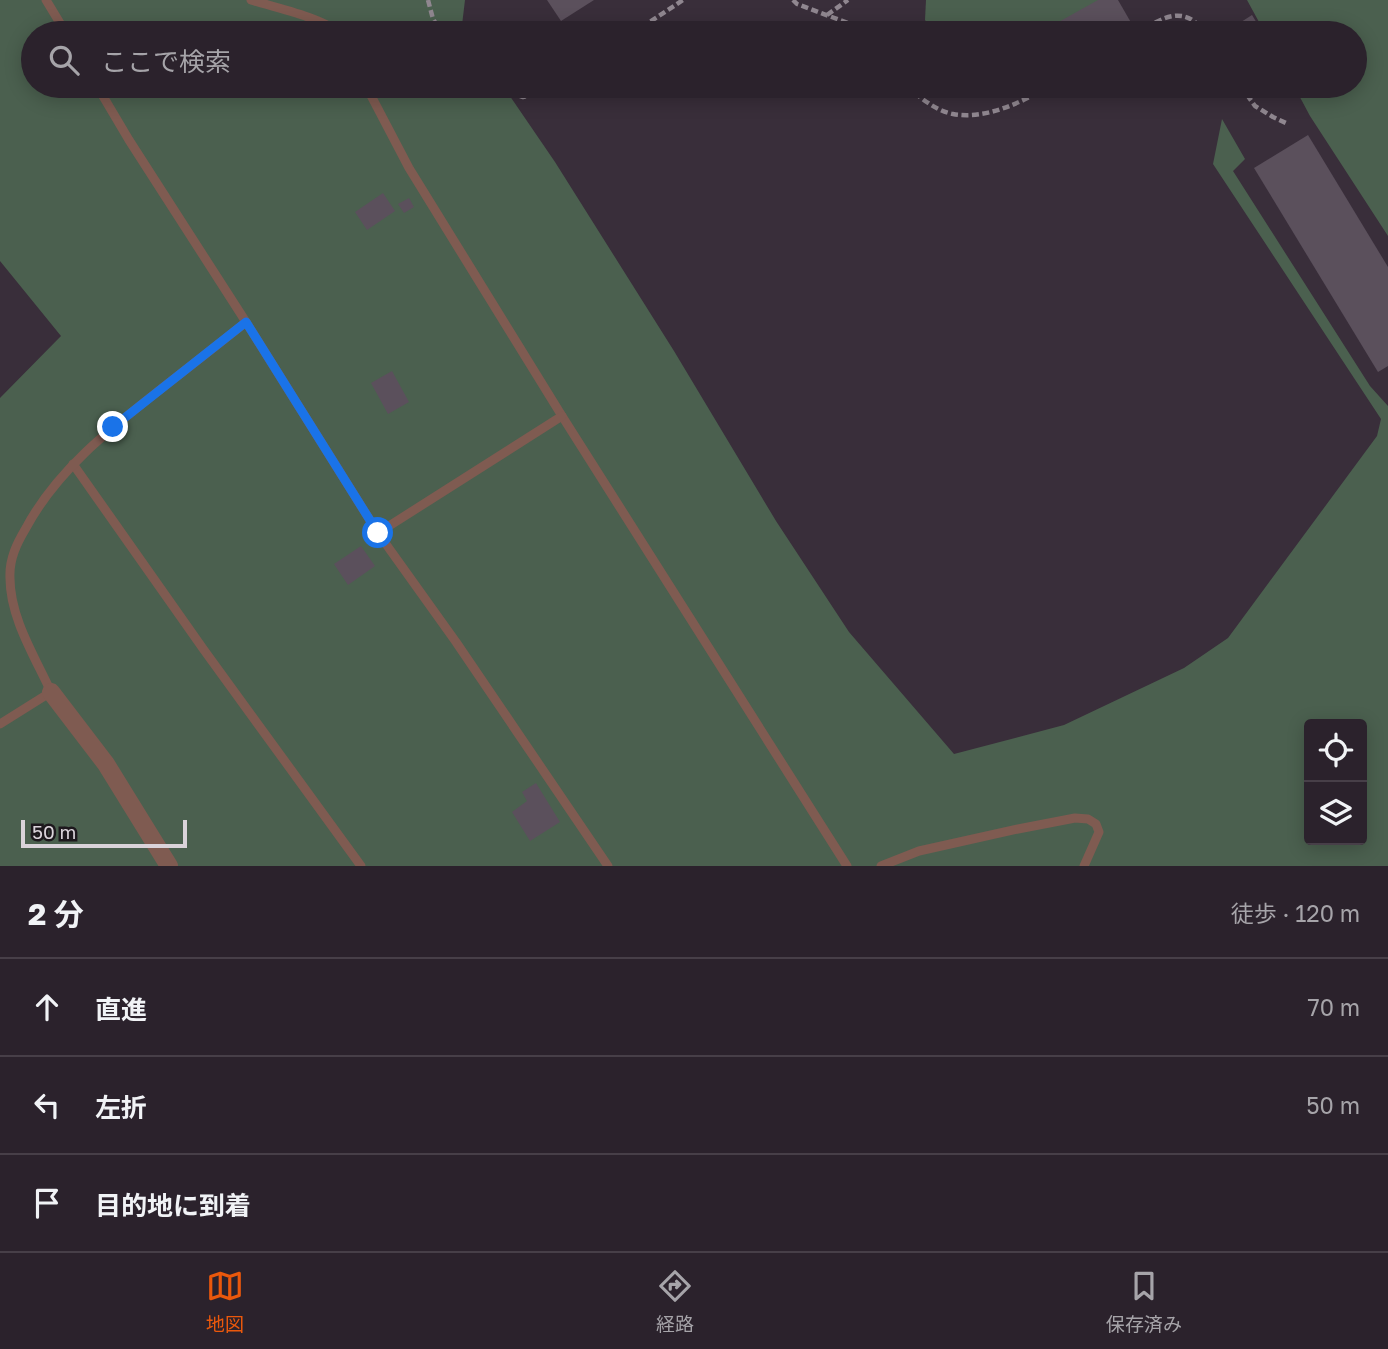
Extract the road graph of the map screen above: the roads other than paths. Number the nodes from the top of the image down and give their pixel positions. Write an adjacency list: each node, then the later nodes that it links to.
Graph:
1 (46, 0): 3 (lane)
2 (251, 0): 4 (lane)
3 (59, 21)
4 (318, 21)
5 (104, 98): 7 (lane)
6 (372, 98): 8 (lane)
7 (246, 322): 9 (lane); 10 (lane)
8 (562, 416): 10 (lane); 16 (lane)
9 (73, 464): 11 (lane); 14 (lane)
10 (378, 533): 15 (lane)
11 (51, 692): 12 (lane); 13 (street)
12 (0, 724)
13 (169, 866)
14 (361, 866)
15 (608, 866)
16 (847, 866)
17 (881, 866): 18 (lane)
18 (1084, 866)

